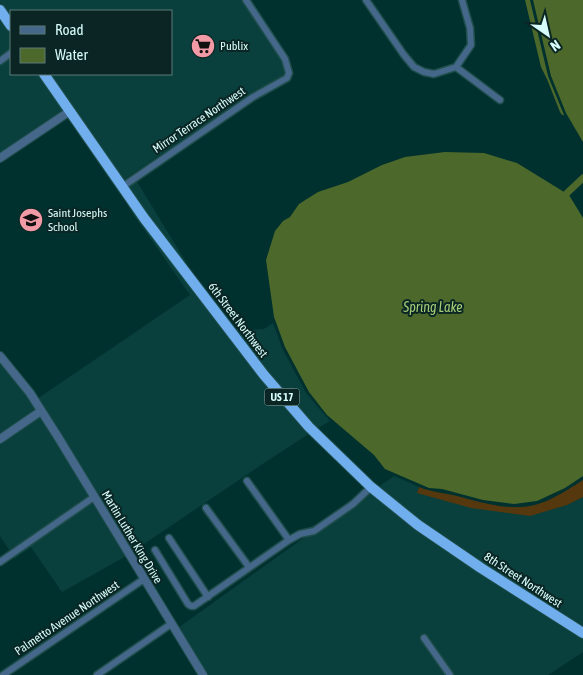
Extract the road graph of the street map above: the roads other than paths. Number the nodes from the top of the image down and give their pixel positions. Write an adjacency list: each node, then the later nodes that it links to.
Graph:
1 (246, 0): 11 (street, Mirror Terrace Northwest)
2 (366, 0): 6 (street)
3 (462, 0): 6 (street)
4 (0, 10): 5 (highway)
5 (10, 25)
6 (456, 68): 8 (street)
7 (45, 75): 9 (highway, 6th Street Northwest / US 17)
8 (500, 100)
9 (70, 111): 10 (street); 11 (highway, 6th Street Northwest / US 17)
10 (0, 158)
11 (122, 187): 16 (highway, 6th Street Northwest / US 17)
12 (0, 356): 13 (street, Martin Luther King Drive)
13 (41, 411): 14 (street); 17 (street, Martin Luther King Drive)
14 (0, 439)
15 (247, 481): 20 (street)
16 (371, 487): 20 (street); 21 (highway, 6th Street Northwest / US 17)
17 (94, 497): 23 (street); 25 (street, Martin Luther King Drive)
18 (206, 508): 24 (street)
19 (169, 538): 26 (street)
20 (289, 540): 24 (street)
21 (449, 547): 28 (highway, 8th Street Northwest / US 17)
22 (155, 550): 26 (street)
23 (0, 562)
24 (249, 567): 26 (street)
25 (144, 578): 27 (street, Martin Luther King Drive); 30 (street, Palmetto Avenue Northwest)
26 (208, 597)
27 (171, 624): 31 (street); 32 (street, Martin Luther King Drive)
28 (583, 633)
29 (424, 638): 33 (street)
30 (3, 675)
31 (97, 675)
32 (202, 675)
33 (450, 675)

